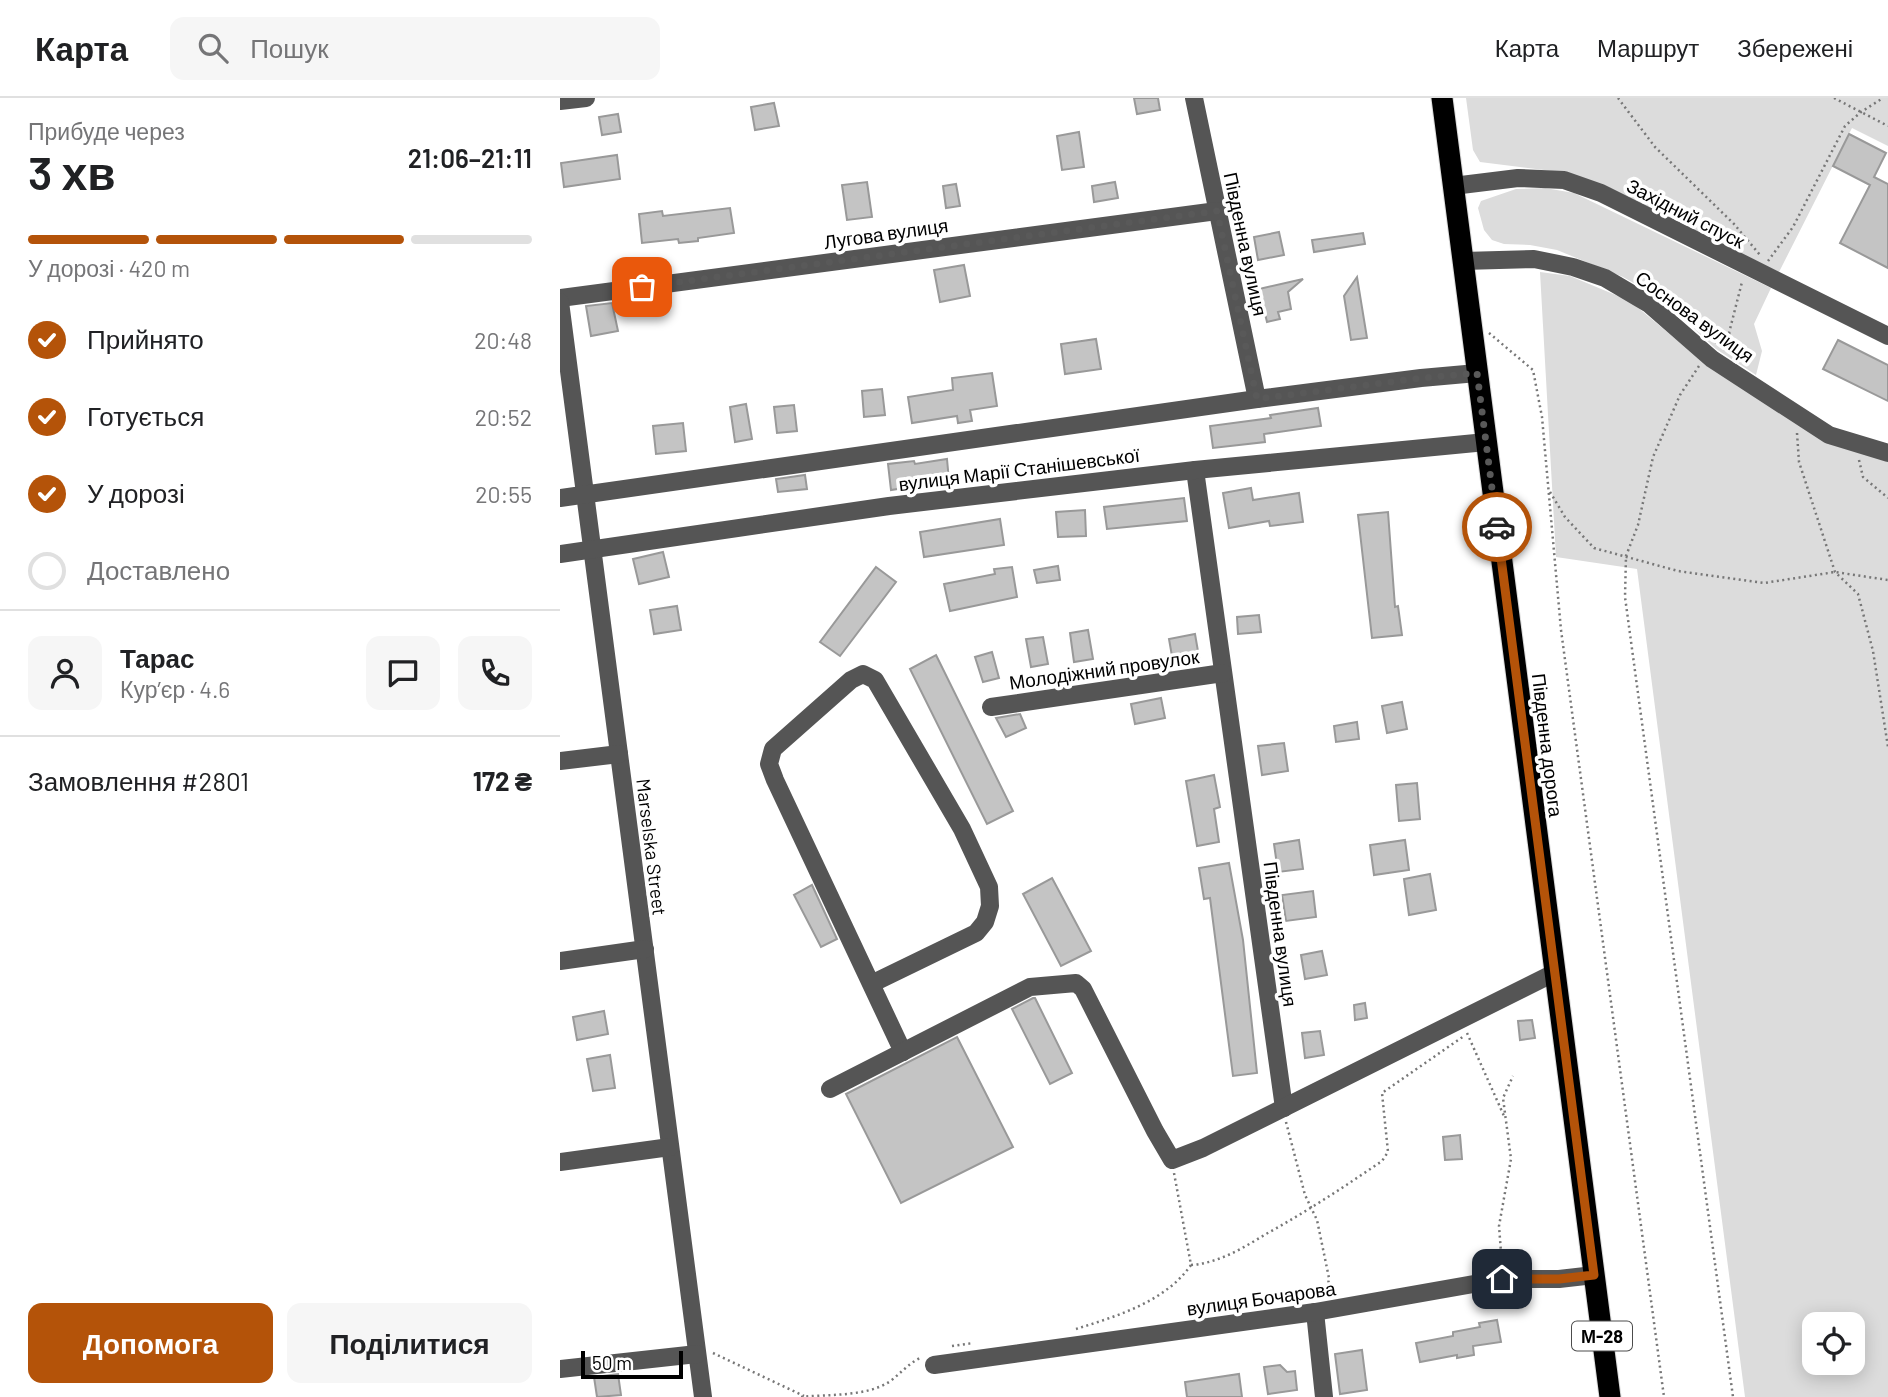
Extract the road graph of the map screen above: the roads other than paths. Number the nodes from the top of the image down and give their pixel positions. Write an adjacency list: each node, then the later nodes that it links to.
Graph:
1 (586, 98): 4 (street)
2 (1194, 98): 6 (street, Південна вулиця)
3 (1442, 98): 5 (highway, Південна дорога / М-28)
4 (560, 101)
5 (1453, 186): 7 (highway, Південна дорога / М-28); 9 (street, Західний спуск)
6 (1217, 211): 8 (street, Лугова вулиця); 11 (street, Південна вулиця)
7 (1463, 261): 10 (highway, Південна дорога / М-28); 13 (street, Соснова вулиця)
8 (560, 300): 15 (street, Marselska Street)
9 (1888, 336)
10 (1477, 373): 11 (street, вулиця Марії Станішевської); 12 (highway, Південна дорога / М-28)
11 (1257, 399): 15 (street, вулиця Марії Станішевської)
12 (1486, 442): 14 (street, вулиця Марії Станішевської); 25 (highway, Південна дорога / М-28)
13 (1888, 453)
14 (1195, 470): 17 (street, вулиця Марії Станішевської); 19 (street, Південна вулиця)
15 (585, 494): 16 (street, вулиця Марії Станішевської); 17 (street, Marselska Street)
16 (560, 498)
17 (592, 550): 18 (street, вулиця Марії Станішевської); 21 (street, Marselska Street)
18 (560, 554)
19 (1223, 673): 20 (street, Молодіжний провулок); 29 (street, Південна вулиця)
20 (991, 707)
21 (619, 754): 22 (street); 23 (street, Marselska Street)
22 (560, 761)
23 (645, 949): 24 (street); 30 (street, Marselska Street)
24 (560, 961)
25 (1554, 973): 29 (street); 32 (highway, Південна дорога / М-28)
26 (871, 984): 26 (street); 27 (street)
27 (903, 1052): 28 (street); 29 (street)
28 (830, 1089)
29 (1284, 1108)
30 (670, 1147): 31 (street); 34 (street, Marselska Street)
31 (560, 1162)
32 (1594, 1275): 33 (street, вулиця Бочарова); 39 (highway, Південна дорога / М-28)
33 (1315, 1312): 35 (street, вулиця Бочарова); 38 (street)
34 (697, 1354): 36 (street); 37 (street, Marselska Street)
35 (927, 1361)
36 (560, 1368)
37 (703, 1397)
38 (1324, 1397)
39 (1610, 1397)

